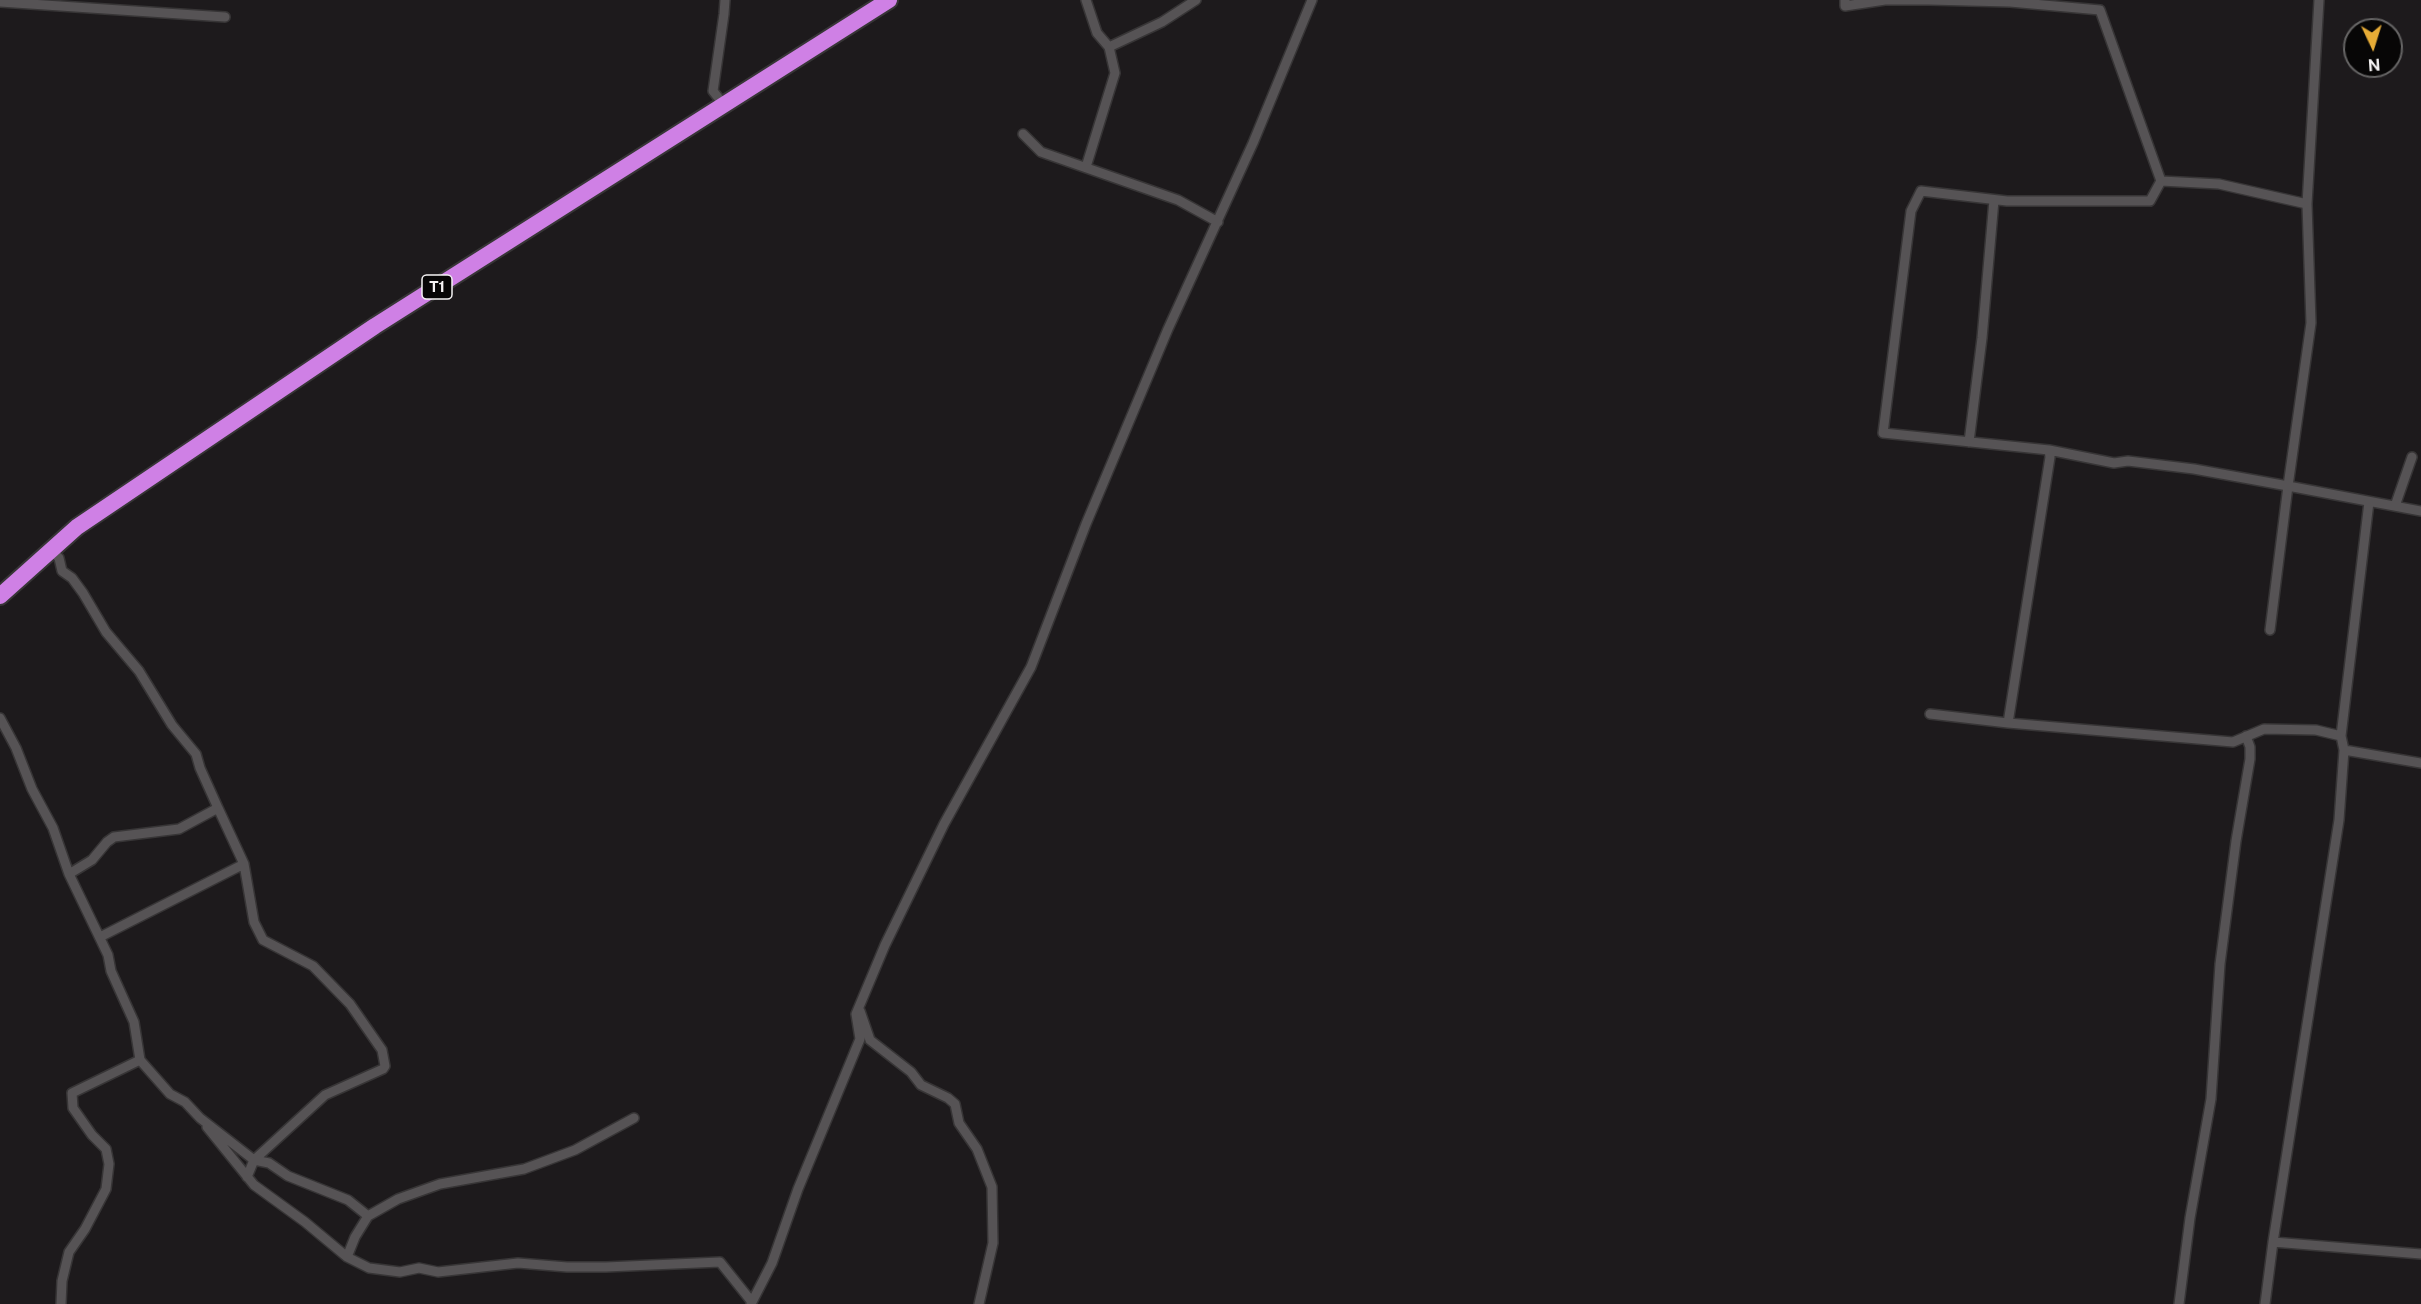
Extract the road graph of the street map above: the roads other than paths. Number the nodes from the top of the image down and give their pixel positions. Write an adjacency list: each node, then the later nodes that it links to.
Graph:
1 (724, 0): 13 (street)
2 (889, 0): 13 (highway, T1)
3 (1086, 0): 12 (street)
4 (1196, 0): 12 (street)
5 (1312, 0): 19 (street)
6 (1845, 0): 10 (street)
7 (2096, 0): 10 (street)
8 (2319, 0): 18 (street)
9 (0, 2): 11 (street)
10 (2100, 10): 16 (street)
11 (225, 17)
12 (1109, 47): 15 (street)
13 (724, 105): 27 (highway, T1)
14 (1023, 134): 15 (street)
15 (1086, 167): 19 (street)
16 (2161, 181): 17 (street); 18 (street)
17 (1994, 200): 20 (street); 20 (street)
18 (2307, 204): 23 (street)
19 (1218, 222): 41 (street)
20 (1969, 442): 21 (street)
21 (2049, 450): 23 (street); 32 (street)
22 (2412, 457): 25 (street)
23 (2288, 486): 24 (street); 29 (street)
24 (2369, 502): 25 (street); 33 (street)
25 (2395, 506): 26 (street)
26 (2421, 511)
27 (51, 550): 28 (highway, T1); 37 (street)
28 (0, 596)
29 (2270, 630)
30 (1930, 714): 32 (street)
31 (0, 718): 39 (street)
32 (2007, 723): 34 (street)
33 (2341, 735): 34 (street); 35 (street)
34 (2246, 736): 54 (street)
35 (2344, 750): 36 (street); 48 (street)
36 (2421, 763)
37 (218, 808): 38 (street); 39 (street)
38 (244, 864): 40 (street); 45 (street)
39 (69, 874): 40 (street)
40 (100, 937): 42 (street)
41 (859, 1009): 51 (street); 53 (street)
42 (140, 1060): 43 (street); 52 (street)
43 (200, 1118): 45 (street); 46 (street)
44 (634, 1118): 47 (street)
45 (254, 1160): 46 (street); 47 (street)
46 (247, 1177): 50 (street)
47 (368, 1216): 50 (street)
48 (2273, 1242): 49 (street); 55 (street)
49 (2421, 1254)
50 (347, 1257): 51 (street)
51 (752, 1303)
52 (61, 1304)
53 (979, 1304)
54 (2179, 1304)
55 (2265, 1304)

